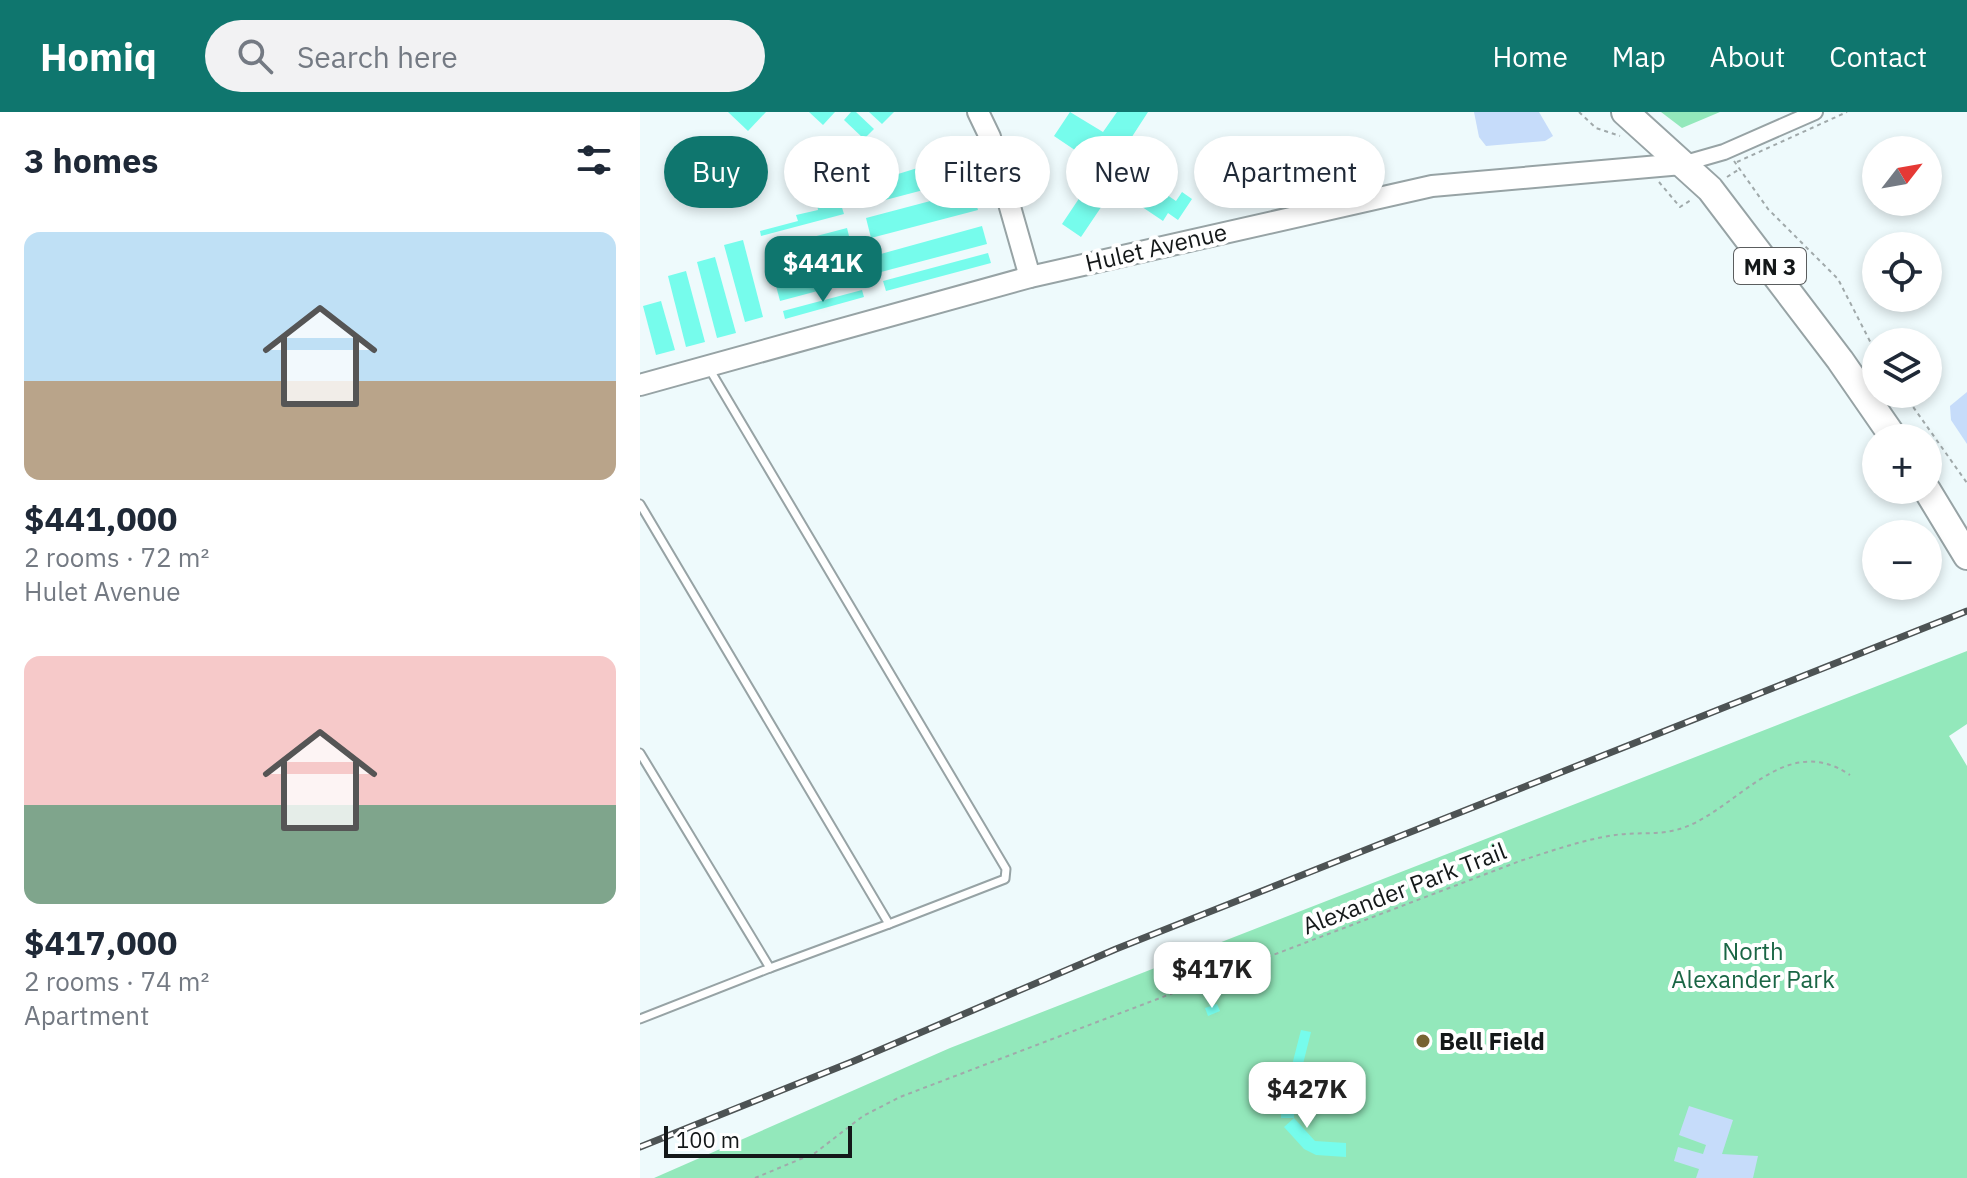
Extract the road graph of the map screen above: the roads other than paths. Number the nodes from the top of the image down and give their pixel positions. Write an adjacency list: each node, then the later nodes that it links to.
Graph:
1 (1625, 112): 4 (highway, MN 3)
2 (1815, 112): 4 (street)
3 (982, 113): 5 (street)
4 (1682, 164): 5 (street, Hulet Avenue); 8 (highway, MN 3)
5 (1030, 277): 6 (street, Hulet Avenue)
6 (708, 366): 7 (street, Hulet Avenue); 13 (lane)
7 (640, 385)
8 (1884, 424)
9 (640, 504): 13 (lane)
10 (1935, 504): 11 (highway)
11 (1967, 556)
12 (640, 753): 14 (lane)
13 (889, 924): 14 (lane)
14 (770, 968): 16 (lane)
15 (640, 1009): 16 (lane)
16 (642, 1018)

